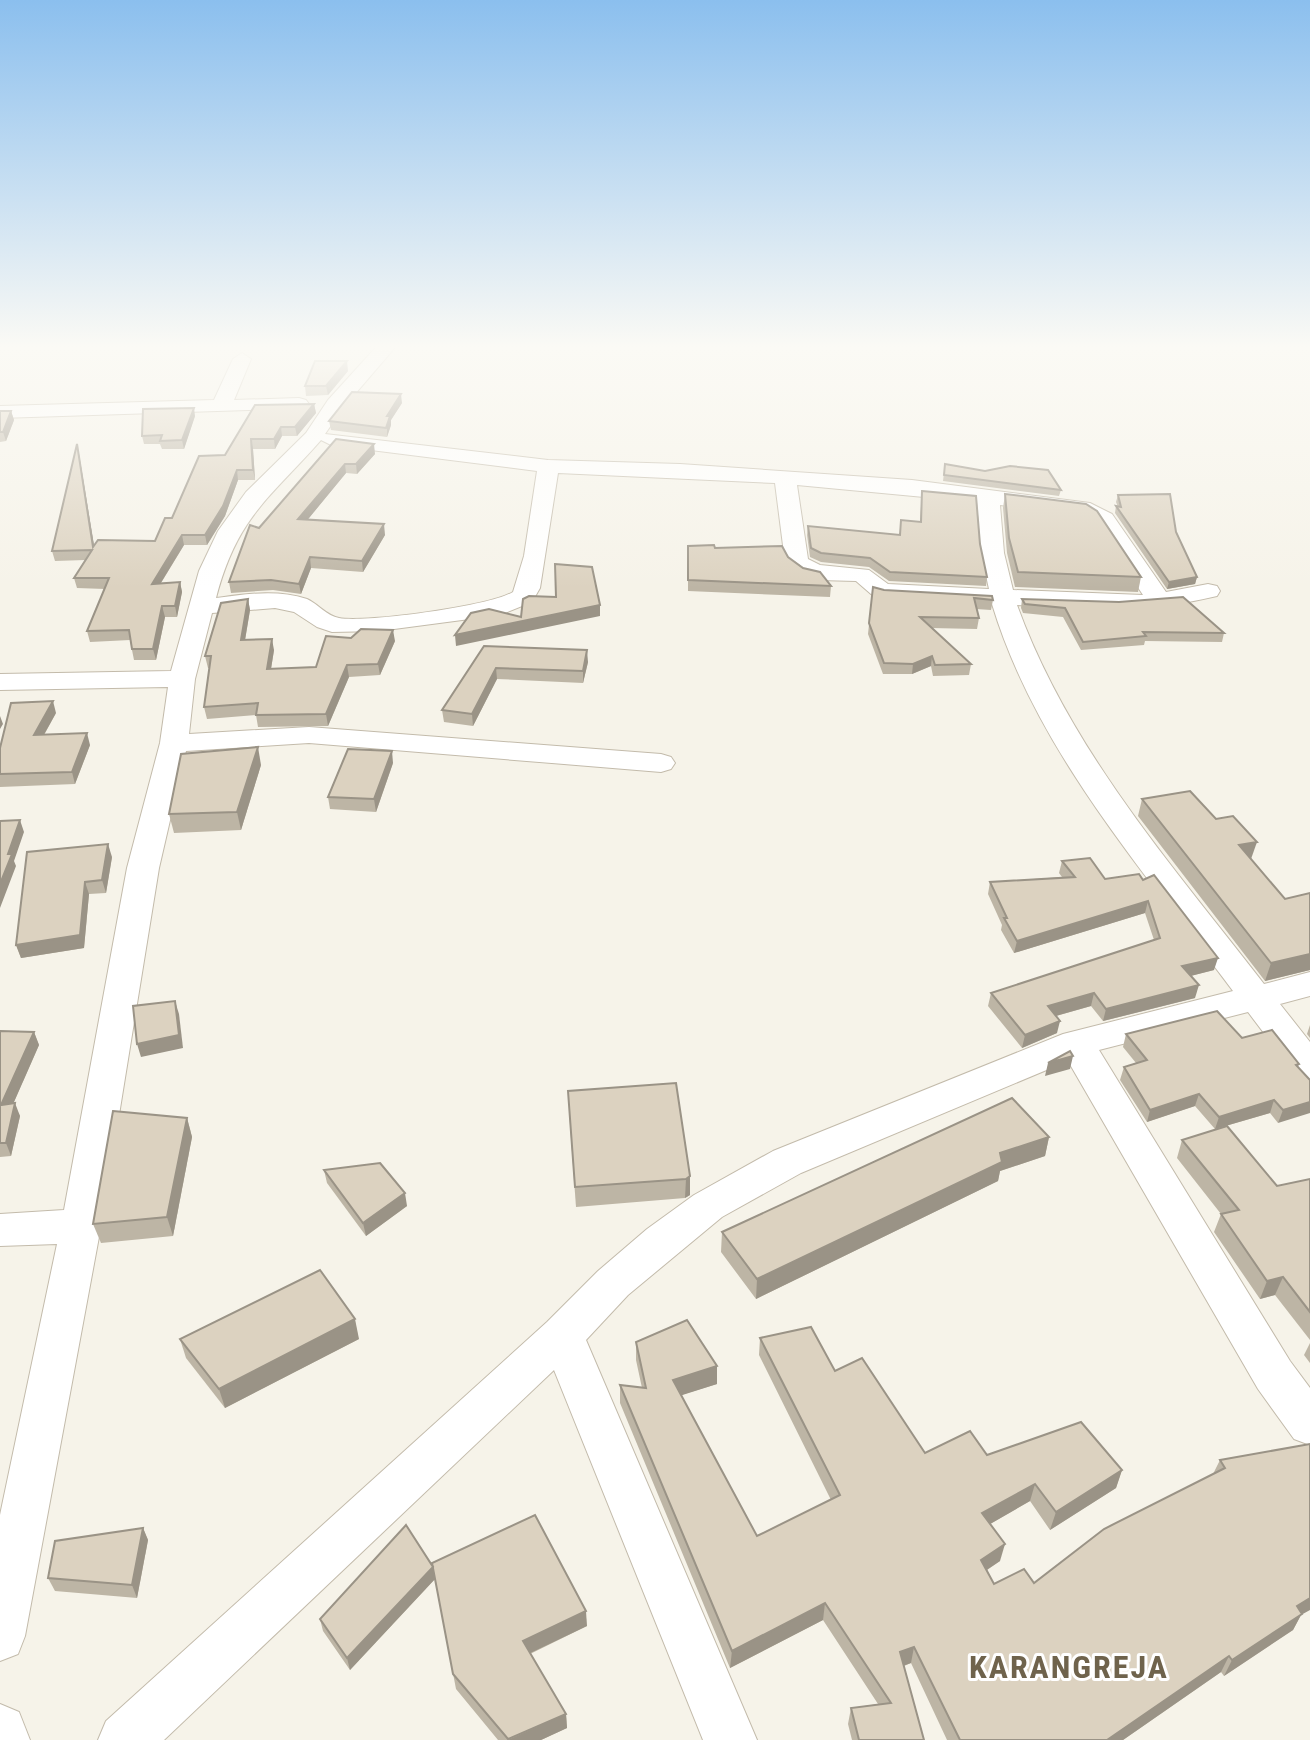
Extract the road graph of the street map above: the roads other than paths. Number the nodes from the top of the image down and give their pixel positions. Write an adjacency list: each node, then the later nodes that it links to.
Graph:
1 (320, 426): 2 (street)
2 (313, 436): 3 (street); 9 (street)
3 (548, 466): 4 (street); 9 (street)
4 (785, 479): 5 (street); 7 (street)
5 (988, 498): 7 (street); 8 (street)
6 (1208, 591): 8 (street)
7 (1000, 594): 8 (street); 15 (street)
8 (1160, 601)
9 (203, 606): 10 (street)
10 (182, 679): 11 (street); 12 (street)
11 (0, 682)
12 (174, 743): 13 (street); 18 (street)
13 (661, 763)
14 (1310, 984): 15 (street)
15 (1256, 996): 16 (street); 17 (street)
16 (1076, 1043): 20 (street); 21 (street)
17 (1310, 1068)
18 (81, 1226): 19 (street); 22 (street)
19 (0, 1230)
20 (562, 1335): 25 (street); 26 (street)
21 (1310, 1424)
22 (0, 1636)
23 (0, 1731): 24 (street)
24 (3, 1740)
25 (125, 1740)
26 (730, 1740)

